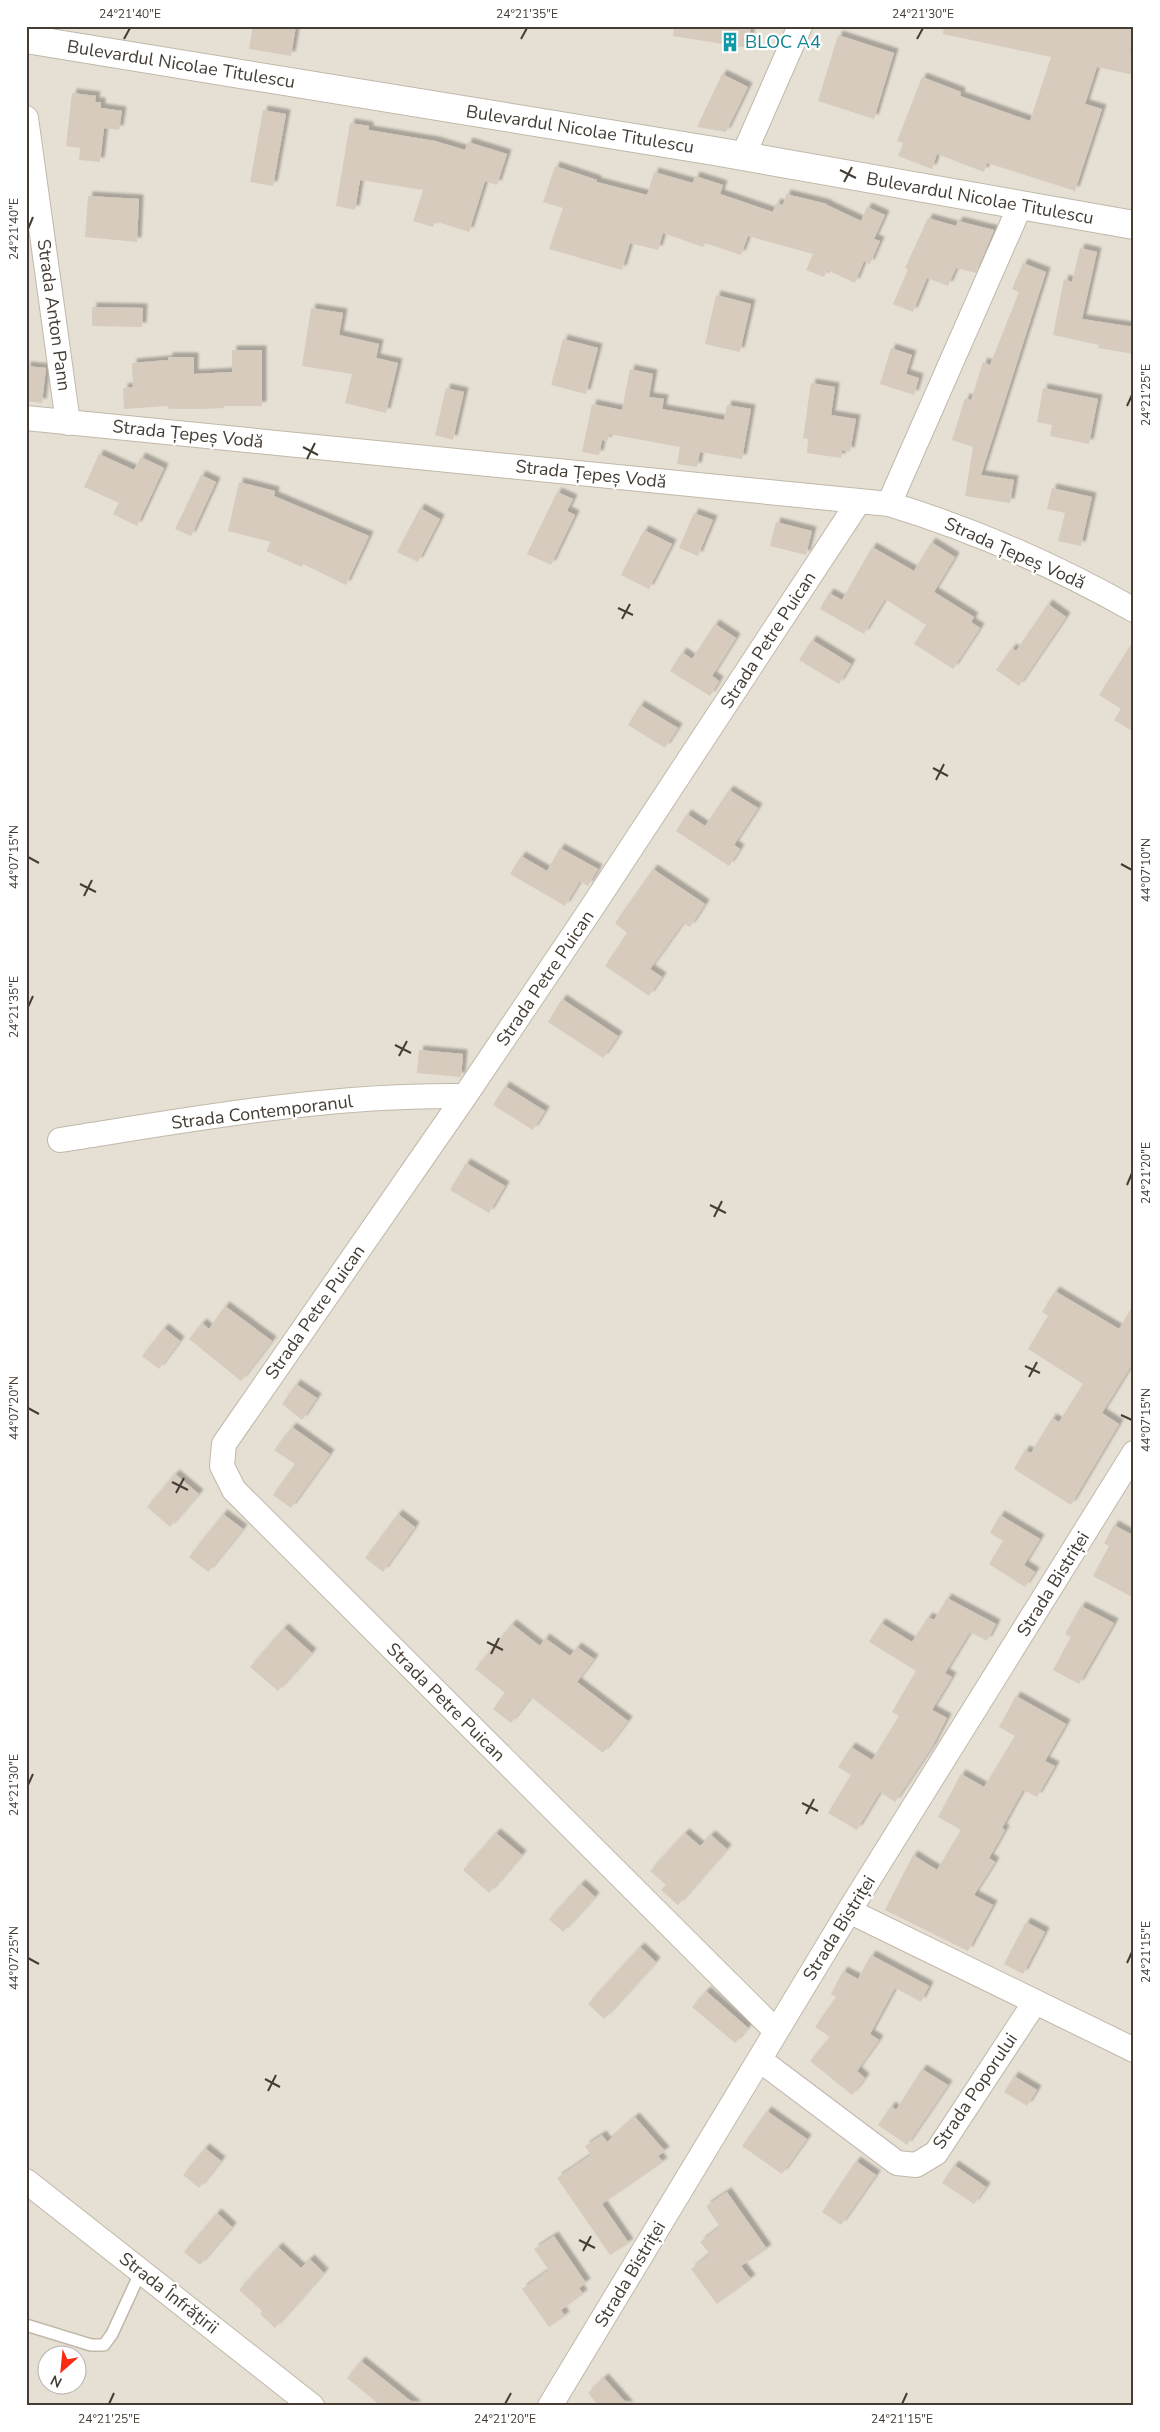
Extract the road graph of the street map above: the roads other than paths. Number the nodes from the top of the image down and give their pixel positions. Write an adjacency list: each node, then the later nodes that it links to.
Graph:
1 (800, 26): 4 (street)
2 (26, 39): 4 (street, Bulevardul Nicolae Titulescu)
3 (26, 118): 7 (street, Strada Anton Pann)
4 (743, 156): 5 (street, Bulevardul Nicolae Titulescu)
5 (1020, 206): 6 (street, Bulevardul Nicolae Titulescu); 11 (street)
6 (1134, 225)
7 (36, 249): 9 (street, Strada Anton Pann)
8 (26, 418): 9 (street, Strada Țepeș Vodă)
9 (68, 422): 10 (street, Strada Țepeș Vodă)
10 (859, 501): 11 (street, Strada Țepeș Vodă); 13 (street, Strada Petre Puican)
11 (889, 504): 12 (street, Strada Țepeș Vodă)
12 (1134, 610)
13 (465, 1096): 14 (street, Strada Contemporanul); 18 (street, Strada Petre Puican)
14 (60, 1140)
15 (1134, 1453): 16 (street, Strada Bistriței)
16 (849, 1912): 17 (street); 18 (street, Strada Bistriței)
17 (1035, 2002): 19 (street); 20 (street, Strada Poporului)
18 (776, 2031): 20 (street, Strada Bistriței)
19 (1134, 2050)
20 (760, 2060): 25 (street, Strada Bistriței)
21 (26, 2181): 22 (street, Strada Înfrățirii)
22 (141, 2271): 23 (lane); 24 (street, Strada Înfrățirii)
23 (26, 2325)
24 (312, 2406)
25 (550, 2406)

